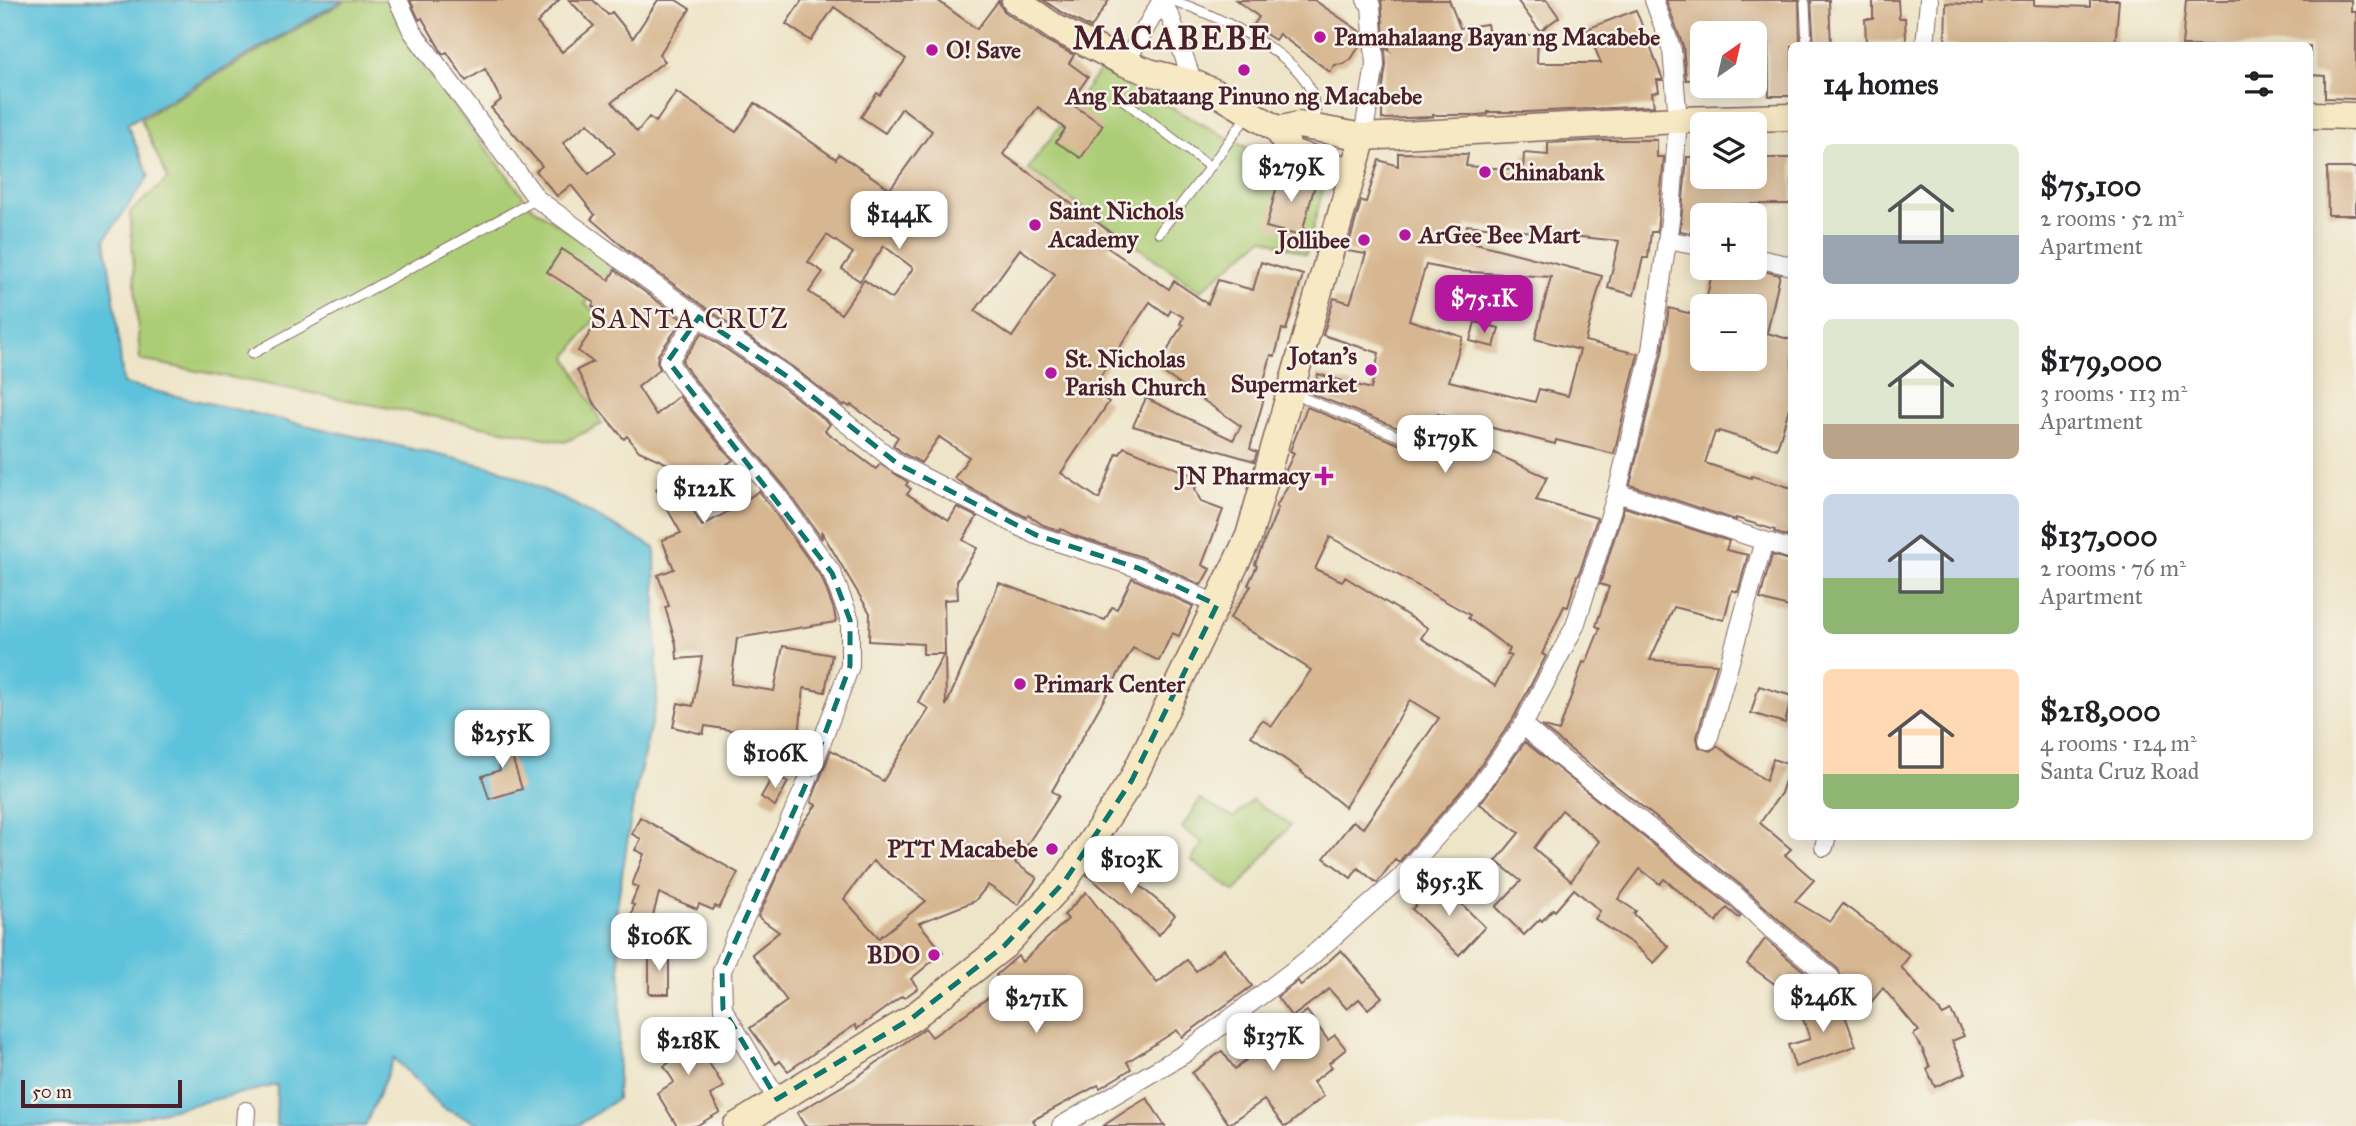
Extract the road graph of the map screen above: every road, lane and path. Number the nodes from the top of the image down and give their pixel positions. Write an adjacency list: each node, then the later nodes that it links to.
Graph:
1 (398, 0): 24 (street)
2 (1015, 0): 11 (main road)
3 (1161, 0): 11 (street); 12 (street)
4 (1171, 0): 19 (lane)
5 (1366, 0): 21 (street)
6 (1654, 0): 18 (street)
7 (1929, 0): 10 (street)
8 (1805, 3): 9 (lane)
9 (1807, 42)
10 (1925, 42)
11 (1125, 63): 12 (main road)
12 (1193, 83): 14 (main road)
13 (1122, 99): 22 (lane)
14 (1250, 111): 20 (main road); 22 (lane)
15 (2313, 115): 16 (main road)
16 (2356, 116)
17 (1788, 117): 18 (main road)
18 (1678, 120): 21 (main road); 26 (street)
19 (1318, 129): 20 (main road); 21 (main road)
20 (1278, 130): 23 (main road)
21 (1363, 137): 23 (main road)
22 (1210, 167): 25 (lane)
23 (1353, 172): 32 (main road)
24 (537, 199): 30 (street); 31 (lane)
25 (1159, 233)
26 (1667, 240): 27 (street); 34 (street)
27 (1690, 244)
28 (1767, 261): 29 (street)
29 (1788, 265)
30 (699, 317): 37 (street); 41 (street)
31 (252, 354)
32 (1290, 392): 33 (lane); 37 (main road)
33 (1436, 451)
34 (1617, 494): 35 (street); 38 (street)
35 (1764, 541): 36 (street); 39 (street)
36 (1788, 549)
37 (1217, 605): 41 (main road)
38 (1522, 725): 40 (street); 43 (street)
39 (1708, 740)
40 (1831, 978)
41 (777, 1099): 42 (main road)
42 (749, 1122)
43 (1061, 1126)

